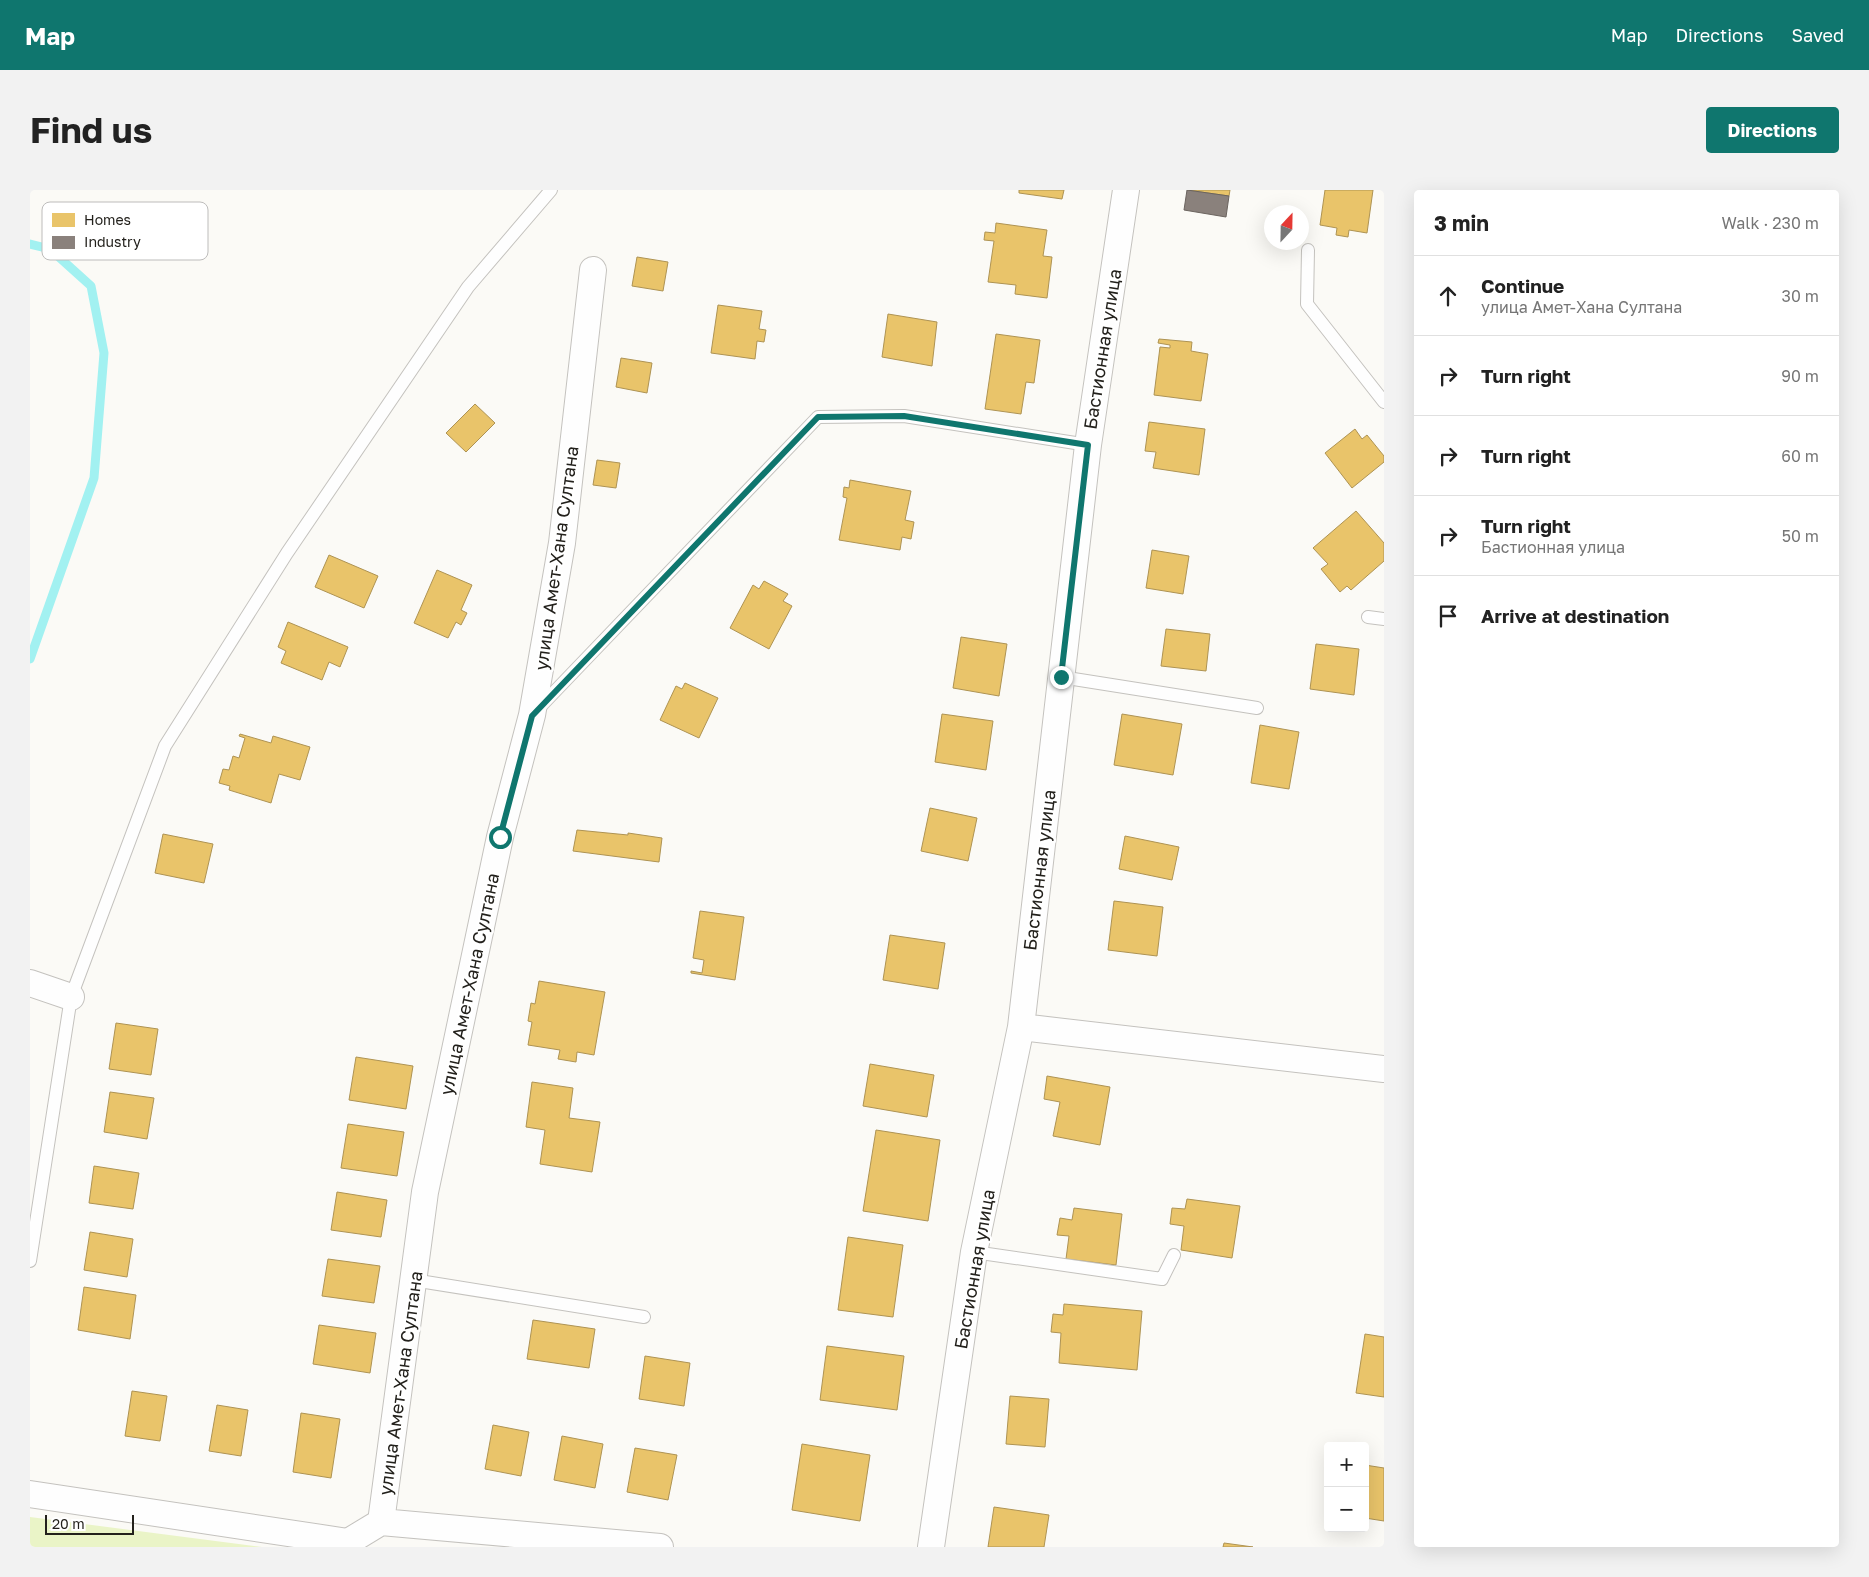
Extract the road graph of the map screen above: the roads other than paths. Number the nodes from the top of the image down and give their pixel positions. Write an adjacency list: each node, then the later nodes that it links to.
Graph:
1 (551, 190): 13 (lane)
2 (1126, 190): 6 (street, Бастионная улица)
3 (1308, 250): 5 (lane)
4 (593, 270): 11 (street, улица Амет-Хана Султана)
5 (1384, 402)
6 (1088, 445): 9 (street, Бастионная улица); 11 (lane)
7 (1368, 617): 8 (lane)
8 (1384, 619)
9 (1061, 677): 10 (lane); 14 (street, Бастионная улица)
10 (1257, 708)
11 (532, 716): 19 (street, улица Амет-Хана Султана)
12 (30, 983): 13 (street)
13 (71, 997): 18 (lane)
14 (1021, 1027): 15 (street); 16 (street, Бастионная улица)
15 (1384, 1069)
16 (974, 1252): 17 (lane); 24 (street, Бастионная улица)
17 (1174, 1255)
18 (30, 1261)
19 (413, 1280): 20 (lane); 22 (street, улица Амет-Хана Султана)
20 (644, 1317)
21 (30, 1494): 22 (street)
22 (381, 1522): 23 (street)
23 (660, 1547)
24 (931, 1547)

